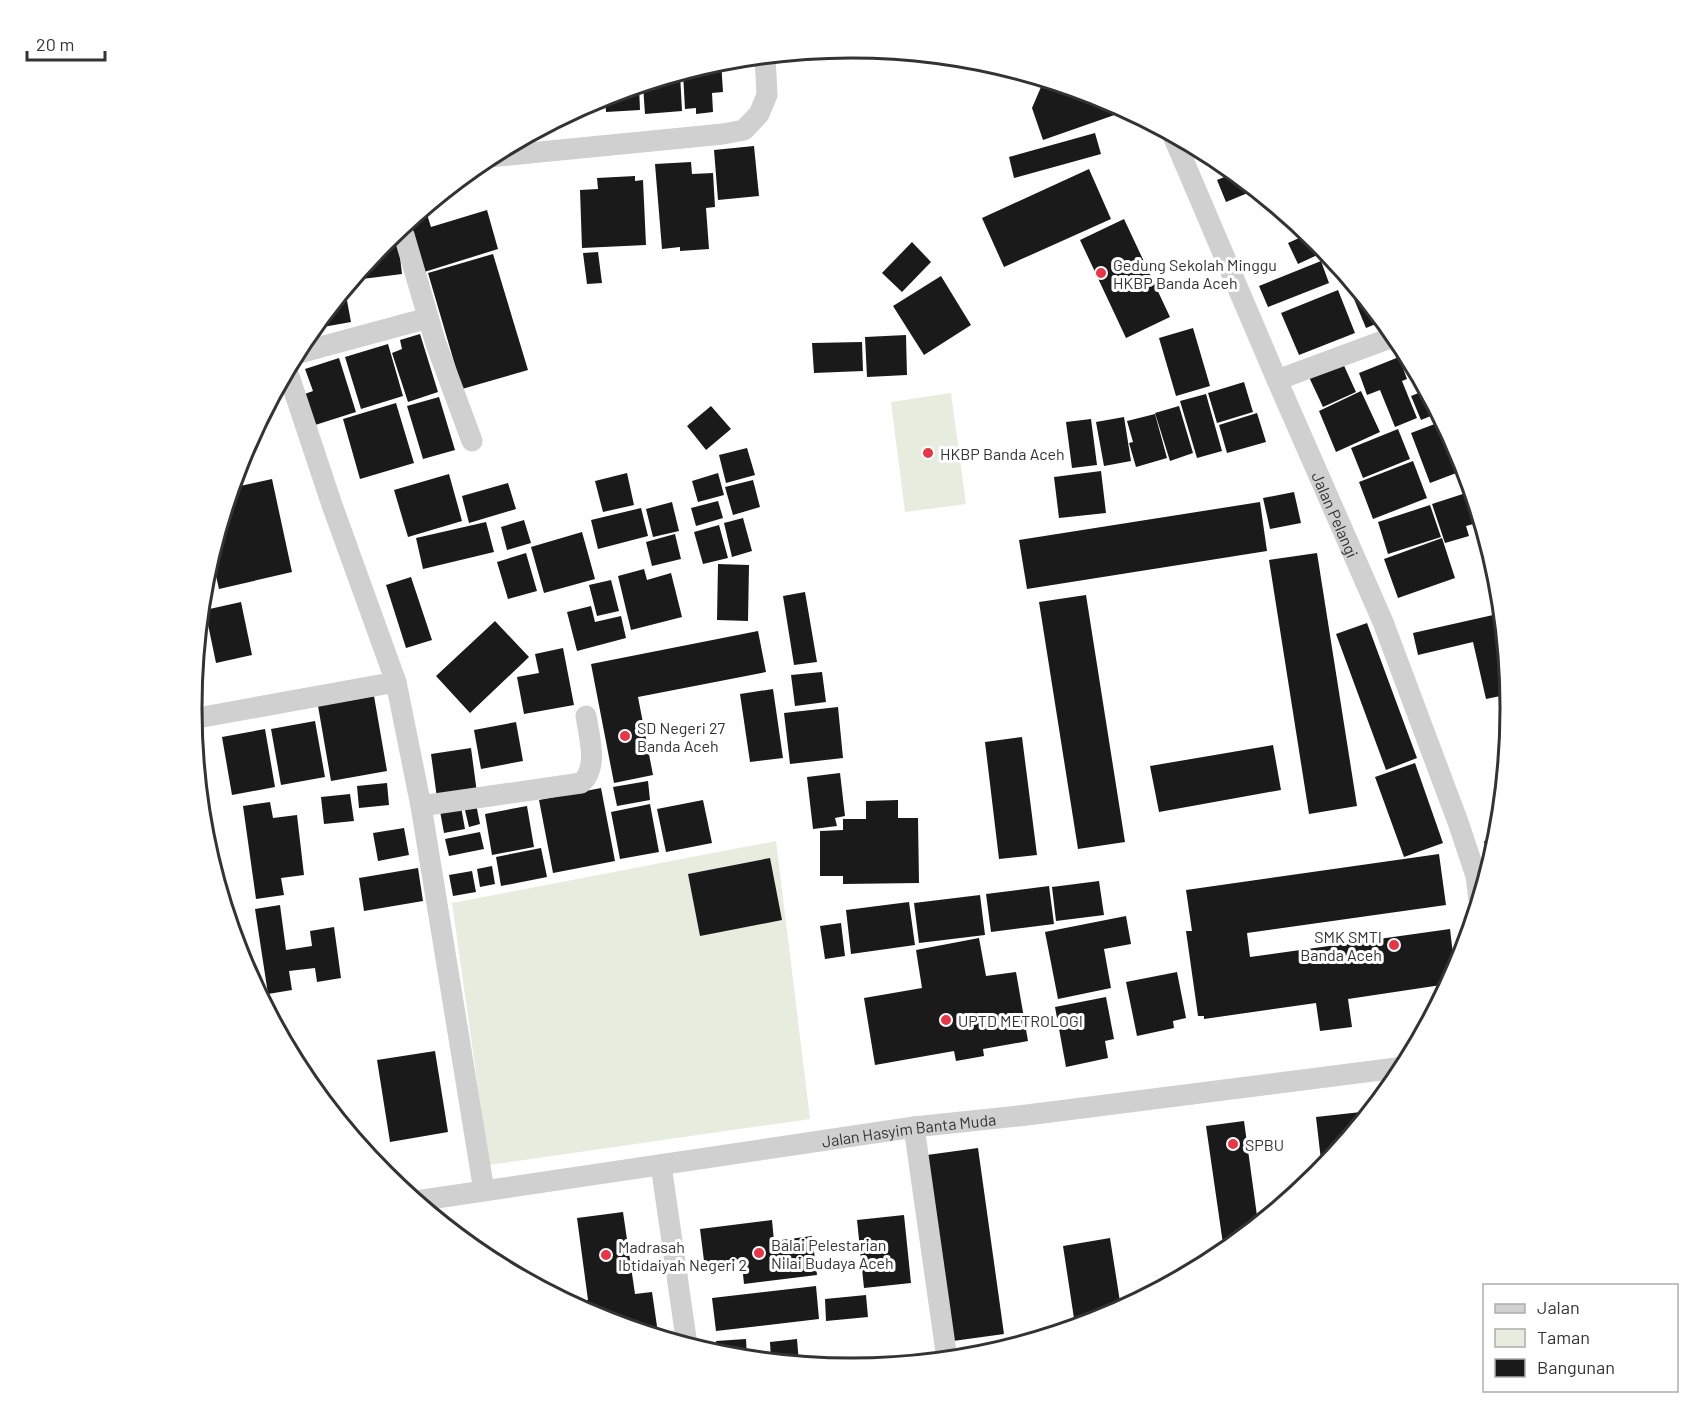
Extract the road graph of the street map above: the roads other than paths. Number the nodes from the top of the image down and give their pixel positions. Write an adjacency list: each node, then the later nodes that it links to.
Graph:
1 (765, 64): 3 (street)
2 (1178, 147): 8 (street, Jalan Pelangi)
3 (512, 155)
4 (405, 237): 5 (street)
5 (429, 318): 7 (street); 10 (street)
6 (1386, 340): 8 (street)
7 (309, 350)
8 (1277, 380): 15 (street, Jalan Pelangi)
9 (291, 381): 11 (street)
10 (472, 441)
11 (396, 682): 13 (street); 14 (street)
12 (586, 716): 14 (street)
13 (202, 717)
14 (420, 806): 19 (street)
15 (1477, 881)
16 (1391, 1069): 17 (street, Jalan Hasyim Banta Muda)
17 (914, 1127): 18 (street, Jalan Hasyim Banta Muda); 22 (street)
18 (662, 1165): 19 (street, Jalan Hasyim Banta Muda); 21 (street)
19 (484, 1191): 20 (street, Jalan Hasyim Banta Muda)
20 (427, 1199)
21 (686, 1336)
22 (946, 1350)

